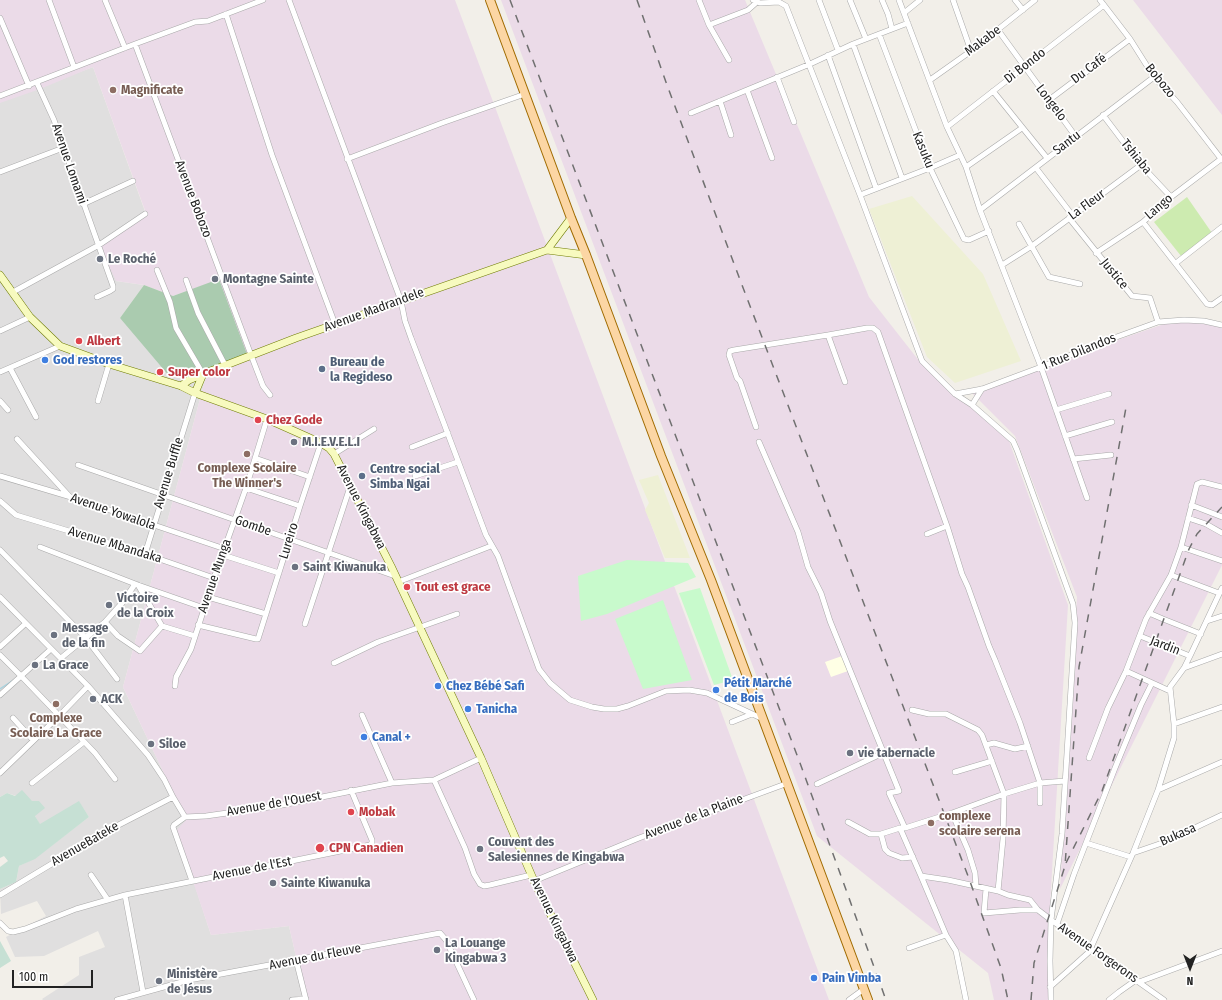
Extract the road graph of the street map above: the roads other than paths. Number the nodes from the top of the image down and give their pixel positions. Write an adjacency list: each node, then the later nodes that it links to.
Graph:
1 (49, 0): 38 (street)
2 (105, 0): 32 (street)
3 (263, 0): 21 (street)
4 (289, 0): 62 (street)
5 (490, 0): 47 (main road)
6 (698, 0): 24 (street)
7 (819, 0): 33 (street)
8 (850, 0): 28 (street)
9 (882, 0): 25 (street)
10 (899, 0): 20 (street)
11 (920, 0): 20 (street)
12 (952, 0): 34 (street)
13 (1015, 0): 19 (street)
14 (1035, 0): 19 (street, Makabe)
15 (1100, 0): 18 (street, Bobozo)
16 (755, 1): 17 (street); 24 (street)
17 (783, 2): 37 (street)
18 (1104, 5): 29 (street, Bobozo); 39 (street, Di Bondo)
19 (1023, 10): 26 (street, Makabe)
20 (904, 13): 23 (street)
21 (226, 14): 30 (street); 100 (street)
22 (0, 18): 44 (street)
23 (908, 23): 25 (street); 42 (street)
24 (709, 25): 36 (street)
25 (892, 29): 27 (street)
26 (998, 30): 34 (street, Makabe); 39 (street, Longelo)
27 (879, 34): 28 (street); 66 (street, Kasuku)
28 (866, 39): 31 (street)
29 (1130, 39): 41 (street, Bobozo); 49 (street, Du Café)
30 (135, 44): 32 (street); 105 (street, Avenue Bobozo)
31 (853, 44): 33 (street); 69 (street)
32 (125, 48): 38 (street)
33 (838, 50): 35 (street)
34 (971, 50): 42 (street, Makabe)
35 (828, 55): 37 (street); 71 (street)
36 (729, 60)
37 (810, 64): 40 (street); 72 (street)
38 (74, 67): 43 (street)
39 (1024, 67): 46 (street, Di Bondo); 49 (street, Longelo)
40 (777, 77): 45 (street); 53 (street)
41 (1154, 77): 52 (street, Santu); 63 (street, Bobozo)
42 (930, 80): 54 (street)
43 (37, 83): 44 (street); 58 (street, Avenue Lomami)
44 (29, 86): 48 (street)
45 (747, 90): 50 (street); 60 (street)
46 (993, 91): 54 (street, Di Bondo); 55 (street)
47 (525, 94): 62 (street); 78 (main road)
48 (0, 96)
49 (1049, 100): 57 (street, Longelo)
50 (720, 101): 51 (street); 56 (street)
51 (691, 113)
52 (1103, 115): 57 (street, Santu); 64 (street, Tshiaba)
53 (794, 122)
54 (947, 126): 59 (street)
55 (1022, 128): 61 (street); 65 (street)
56 (731, 135)
57 (1076, 137): 61 (street, Santu)
58 (63, 148): 68 (street); 74 (street, Avenue Lomami)
59 (960, 155): 65 (street); 66 (street)
60 (772, 158)
61 (1047, 158): 67 (street, Santu)
62 (347, 159): 97 (street)
63 (1221, 159): 73 (street, Lango)
64 (1141, 165): 73 (street, Tshiaba); 77 (street, La Fleur)
65 (966, 167): 75 (street)
66 (930, 168): 69 (street); 82 (street, Kasuku)
67 (1036, 168): 75 (street, Santu); 77 (street, Justice)
68 (0, 172)
69 (902, 178): 71 (street)
70 (133, 181): 74 (street)
71 (876, 188): 72 (street)
72 (860, 194): 116 (street)
73 (1171, 197): 79 (street, Lango)
74 (83, 204): 83 (street, Avenue Lomami)
75 (980, 210): 82 (street)
76 (145, 214): 83 (street)
77 (1071, 217): 84 (street, La Fleur); 86 (street, Justice)
78 (571, 218): 85 (street); 87 (main road)
79 (1143, 222): 86 (street, Lango); 88 (street)
80 (1019, 224): 84 (street)
81 (1222, 227): 88 (street)
82 (989, 232): 89 (street)
83 (99, 245): 94 (street); 95 (street, Avenue Lomami)
84 (1032, 246): 89 (street, La Fleur); 93 (street)
85 (547, 250): 87 (street); 97 (street, Avenue Madrandele)
86 (1096, 253): 99 (street, Justice)
87 (586, 256): 216 (main road)
88 (1176, 263): 96 (street)
89 (1002, 265): 108 (street)
90 (157, 270): 111 (street)
91 (0, 275): 94 (street, Avenue Kingabwa)
92 (186, 280): 107 (street)
93 (1080, 284)
94 (12, 292): 98 (street, Avenue Kingabwa)
95 (97, 296)
96 (1222, 298)
97 (401, 301): 100 (street, Avenue Madrandele); 129 (street)
98 (30, 316): 102 (street); 104 (street, Avenue Kingabwa)
99 (1158, 322): 101 (street, 1 Rue Dilandos); 108 (street, 1 Rue Dilandos)
100 (335, 324): 105 (street, Avenue Madrandele)
101 (1222, 325)
102 (0, 331)
103 (828, 335): 112 (street); 127 (street); 157 (street)
104 (60, 346): 106 (street, Avenue Kingabwa); 109 (street)
105 (252, 355): 107 (street, Avenue Madrandele); 118 (street, Avenue Bobozo)
106 (109, 364): 113 (street, Avenue Kingabwa); 120 (street)
107 (225, 366): 111 (street, Avenue Madrandele)
108 (1041, 367): 114 (street, 1 Rue Dilandos); 123 (street)
109 (10, 368): 110 (street); 124 (street)
110 (0, 372)
111 (203, 374): 113 (street, Avenue Madrandele); 115 (street)
112 (845, 382)
113 (182, 386): 115 (street, Avenue Kingabwa)
114 (982, 389): 116 (street, 1 Rue Dilandos); 121 (street)
115 (194, 393): 125 (street, Avenue Kingabwa); 147 (street, Avenue Buffle)
116 (955, 394): 121 (street)
117 (1109, 394): 123 (street)
118 (270, 395)
119 (0, 401): 122 (street)
120 (98, 401)
121 (972, 405): 232 (street)
122 (8, 410)
123 (1056, 410): 130 (street)
124 (36, 417)
125 (267, 419): 133 (street, Avenue Kingabwa); 137 (street, Avenue Munga)
126 (1112, 422): 130 (street)
127 (756, 427)
128 (374, 429): 135 (street)
129 (448, 433): 134 (street); 139 (street)
130 (1065, 436): 138 (street)
131 (17, 439): 148 (street)
132 (759, 442): 223 (street)
133 (321, 443): 135 (street, Avenue Kingabwa); 143 (street, Lureiro)
134 (412, 447)
135 (334, 454): 144 (street, Avenue Kingabwa)
136 (1111, 455): 138 (street)
137 (255, 458): 143 (street); 146 (street, Avenue Munga)
138 (1074, 460): 149 (street)
139 (458, 462): 142 (street); 161 (street)
140 (78, 466): 147 (street, Gombe)
141 (0, 476): 148 (street, Avenue Yowalola)
142 (415, 476)
143 (310, 477): 152 (street, Lureiro)
144 (350, 487): 166 (street); 173 (street, Avenue Kingabwa)
145 (1222, 487): 151 (street)
146 (246, 488): 152 (street); 155 (street, Avenue Munga)
147 (162, 494): 155 (street, Gombe); 156 (street, Avenue Buffle)
148 (71, 497): 156 (street, Avenue Yowalola)
149 (1087, 498)
150 (0, 501): 167 (street, Avenue Mbandaka)
151 (1191, 505): 153 (street); 154 (street)
152 (300, 506): 160 (street, Lureiro)
153 (1222, 517)
154 (1188, 518): 158 (street); 163 (street)
155 (235, 520): 160 (street, Gombe); 164 (street, Avenue Munga)
156 (153, 525): 164 (street, Avenue Yowalola); 167 (street, Avenue Buffle)
157 (947, 526): 159 (street); 222 (street)
158 (1222, 533)
159 (927, 534)
160 (290, 539): 166 (street, Gombe); 170 (street, Lureiro)
161 (491, 546): 173 (street); 212 (street)
162 (40, 547): 174 (street)
163 (1181, 547): 169 (street); 171 (street)
164 (225, 549): 168 (street, Avenue Munga)
165 (0, 550): 193 (street)
166 (328, 552): 173 (street, Gombe); 186 (street)
167 (144, 554): 172 (street, Avenue Mbandaka)
168 (223, 555): 170 (street); 172 (street, Avenue Munga)
169 (1222, 561)
170 (279, 573): 180 (street, Lureiro)
171 (1171, 575): 175 (street); 179 (street)
172 (214, 578): 177 (street, Avenue Munga)
173 (397, 579): 189 (street, Avenue Kingabwa)
174 (136, 584): 178 (street); 184 (street); 188 (street)
175 (1220, 590): 183 (street)
176 (0, 597): 185 (street)
177 (208, 597): 178 (street, Avenue Munga); 180 (street)
178 (204, 608): 187 (street, Avenue Munga)
179 (1150, 613): 190 (street); 192 (street)
180 (266, 614): 187 (street, Lureiro)
181 (457, 614): 189 (street)
182 (1222, 616): 183 (street)
183 (1207, 621): 190 (street)
184 (105, 622): 188 (street); 193 (street)
185 (26, 624): 194 (street); 195 (street)
186 (305, 624)
187 (198, 625): 191 (street, Avenue Munga)
188 (162, 626): 191 (street)
189 (420, 627): 200 (street); 224 (street, Avenue Kingabwa)
190 (1200, 634): 198 (street)
191 (195, 636): 207 (street, Avenue Munga)
192 (1140, 636): 198 (street, Jardin); 202 (street)
193 (85, 637): 199 (street); 204 (street)
194 (0, 647)
195 (51, 649): 199 (street); 203 (street)
196 (1222, 654): 201 (street, Jardin)
197 (0, 655): 203 (street)
198 (1190, 656): 201 (street)
199 (61, 658): 206 (street)
200 (334, 663)
201 (1184, 668): 208 (street)
202 (1126, 671): 205 (street); 225 (street)
203 (21, 676): 209 (street); 214 (street)
204 (117, 679)
205 (1152, 683): 208 (street); 249 (street)
206 (88, 686): 214 (street); 241 (street)
207 (175, 686)
208 (1170, 691): 218 (street)
209 (0, 695)
210 (1222, 707): 218 (street)
211 (912, 710): 221 (street)
212 (752, 714): 216 (street); 217 (street)
213 (362, 715): 233 (street)
214 (59, 716): 219 (street); 220 (street)
215 (13, 718): 219 (street)
216 (761, 718): 234 (main road)
217 (732, 722)
218 (1174, 724): 239 (street)
219 (33, 740): 229 (street)
220 (84, 742): 230 (street); 236 (street)
221 (986, 745): 222 (street); 226 (street)
222 (1028, 746): 235 (street)
223 (883, 753): 237 (street); 247 (street)
224 (481, 758): 231 (street, Avenue de l'Ouest); 254 (street, Avenue Kingabwa)
225 (1089, 758)
226 (992, 761): 228 (street); 240 (street)
227 (1222, 762): 239 (street)
228 (955, 772)
229 (0, 773)
230 (115, 779)
231 (434, 780): 233 (street, Avenue de l'Ouest); 254 (street, Avenue de la Plaine)
232 (1065, 780): 235 (street); 263 (street)
233 (392, 782): 238 (street, Avenue de l'Ouest)
234 (788, 783): 254 (street, Avenue de la Plaine); 273 (main road)
235 (1040, 783): 240 (street); 242 (street)
236 (32, 784)
237 (817, 784)
238 (351, 790): 245 (street, Avenue de l'Ouest); 255 (street, Avenue de l'Est)
239 (1158, 790): 250 (street)
240 (1004, 794): 243 (street); 258 (street)
241 (173, 797): 245 (street); 259 (street, AvenueBateke)
242 (1040, 804)
243 (952, 813): 247 (street); 256 (street)
244 (1222, 816): 250 (street, Bukasa)
245 (185, 817): 255 (street)
246 (848, 822): 248 (street)
247 (902, 828): 248 (street); 251 (street)
248 (881, 834): 251 (street)
249 (1086, 843): 250 (street); 265 (street)
250 (1132, 855): 268 (street)
251 (912, 857): 253 (street)
252 (91, 875): 261 (street)
253 (921, 876): 256 (street, Avenue Forgerons); 266 (street)
254 (532, 878): 279 (street, Avenue Kingabwa)
255 (192, 881): 260 (street, Avenue de l'Est)
256 (976, 886): 257 (street, Avenue Forgerons)
257 (986, 889): 258 (street, Avenue Forgerons); 262 (street)
258 (998, 891): 262 (street, Avenue Forgerons)
259 (0, 895)
260 (125, 895): 261 (street, Avenue de l'Est); 274 (street)
261 (108, 900): 264 (street, Avenue de l'Est)
262 (1038, 910): 263 (street, Avenue Forgerons)
263 (1051, 920): 265 (street, Avenue Forgerons); 272 (street)
264 (0, 923)
265 (1057, 924): 268 (street, Avenue Forgerons)
266 (946, 934): 267 (street); 282 (street)
267 (909, 948)
268 (1091, 948): 271 (street, Avenue Forgerons); 272 (street)
269 (1222, 951): 271 (street)
270 (296, 960): 274 (street, Avenue du Fleuve); 275 (street); 278 (street, Avenue du Fleuve)
271 (1137, 981): 284 (street); 285 (street, Avenue Forgerons)
272 (1050, 987): 283 (street)
273 (864, 989): 280 (street); 281 (main road)
274 (143, 992): 276 (street, Avenue du Fleuve)
275 (306, 999): 277 (street)
276 (117, 1000)
277 (292, 1000)
278 (474, 1000)
279 (594, 1000)
280 (849, 1000)
281 (868, 1000)
282 (966, 1000)
283 (1051, 1000)
284 (1108, 1000)
285 (1164, 1000)

